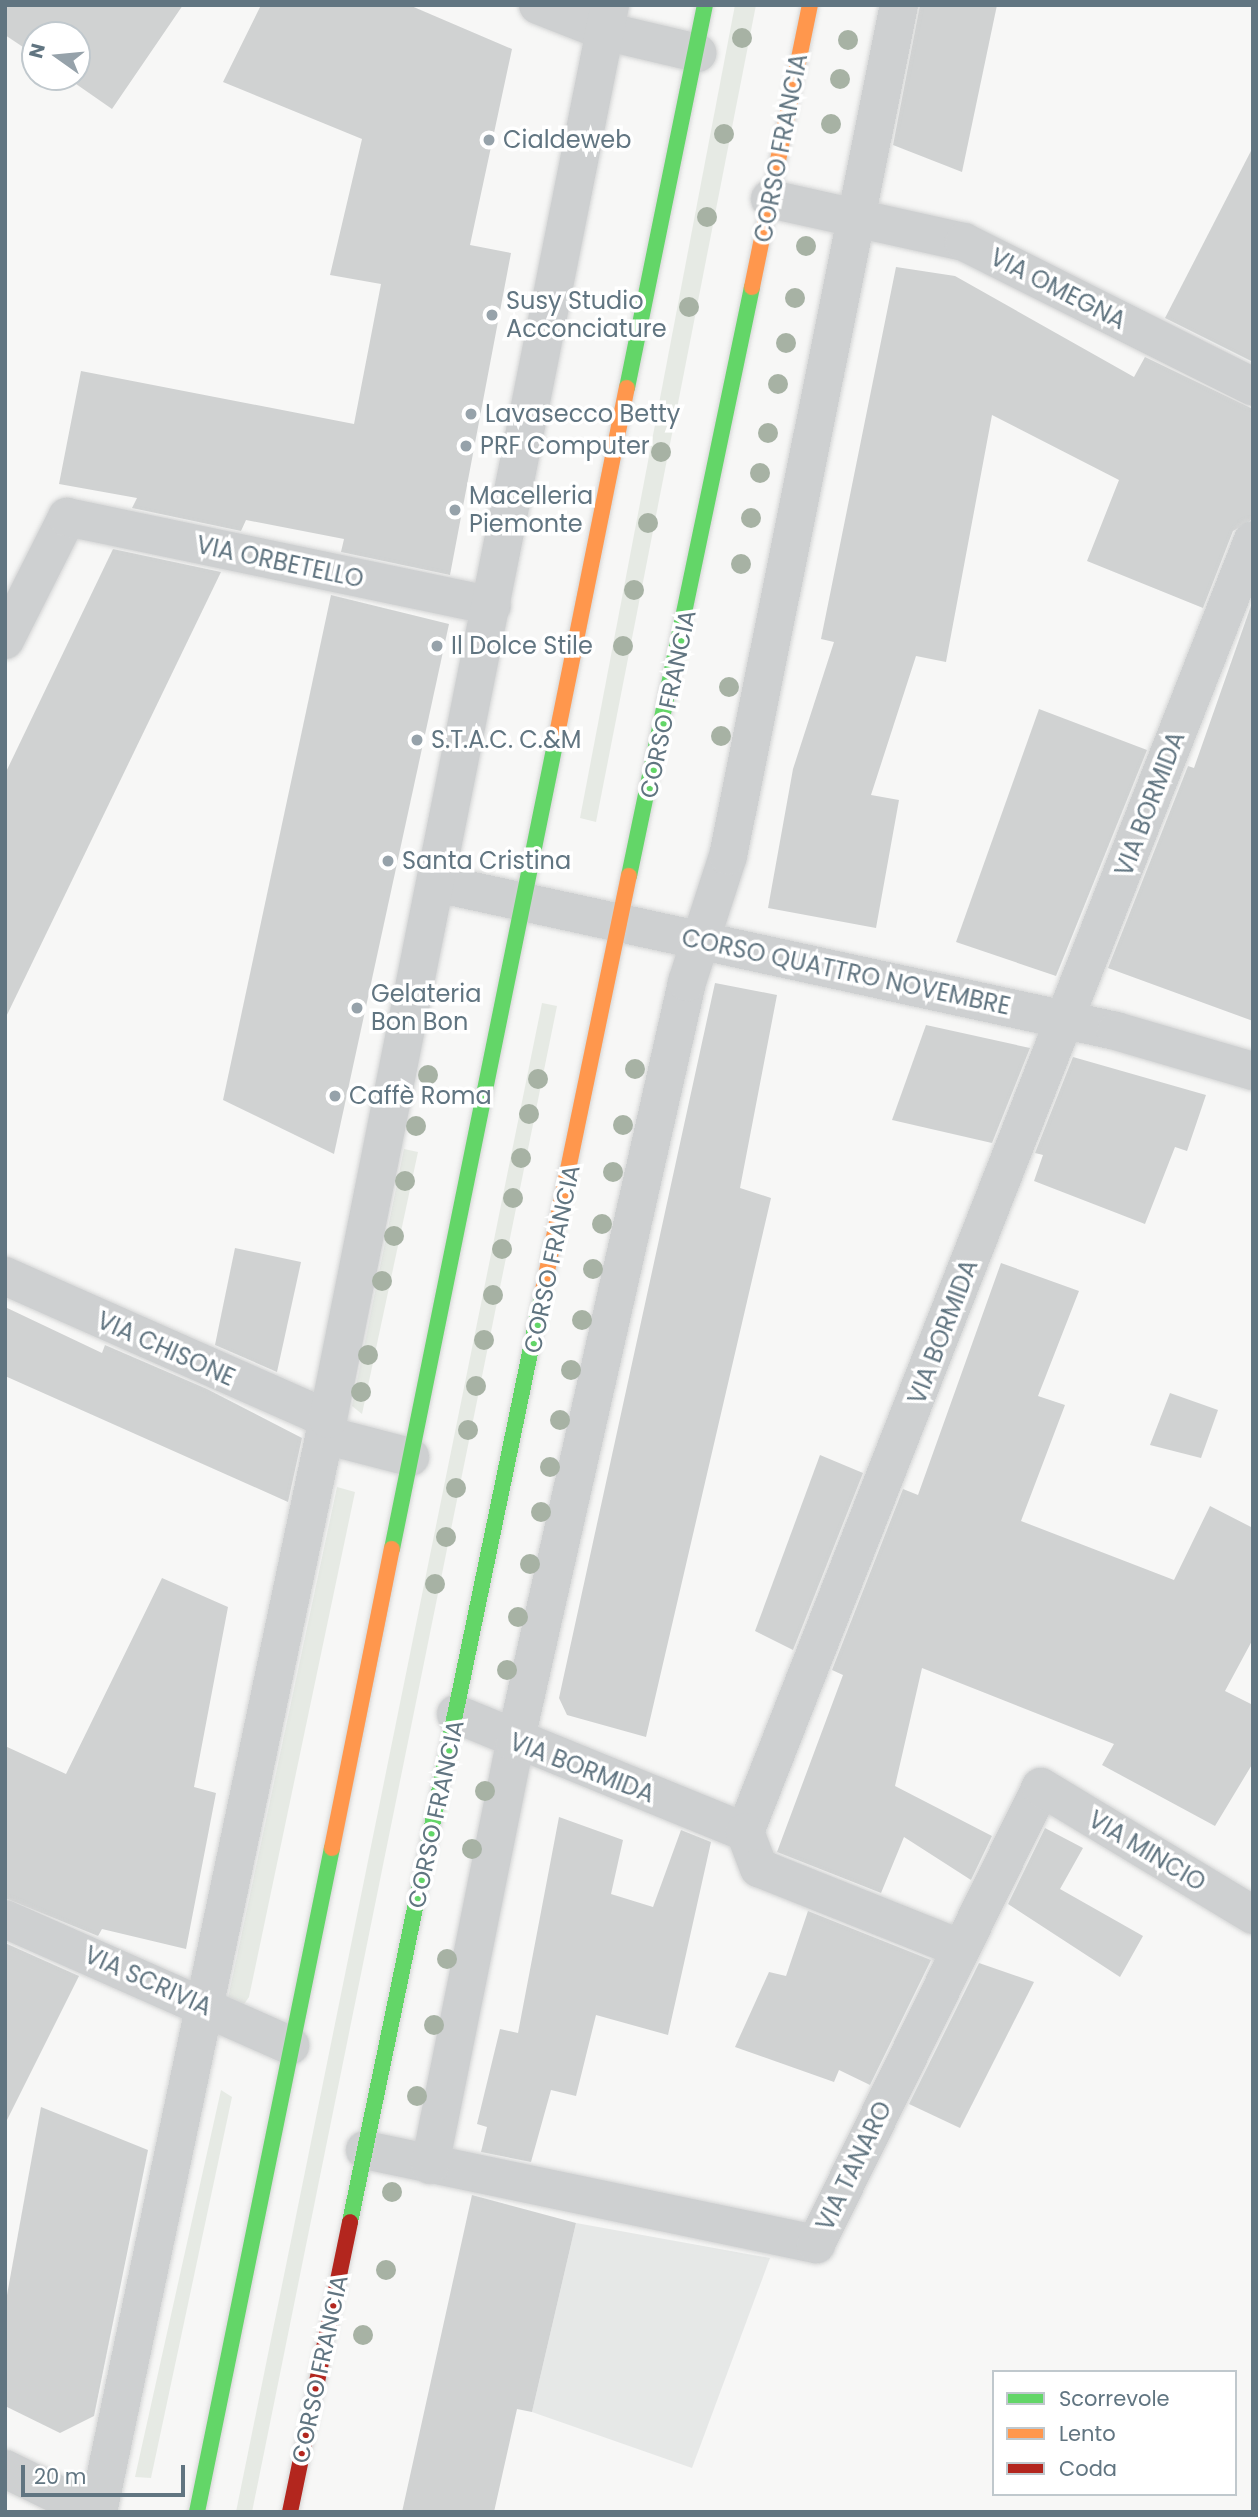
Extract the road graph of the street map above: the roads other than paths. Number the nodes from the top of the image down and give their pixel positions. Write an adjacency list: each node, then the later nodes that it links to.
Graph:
1 (538, 5): 5 (street)
2 (705, 5): 6 (main road)
3 (810, 5): 7 (main road, CORSO FRANCIA)
4 (899, 5): 8 (street)
5 (607, 18): 6 (street); 11 (street)
6 (697, 52): 14 (main road)
7 (770, 199): 8 (street, VIA OMEGNA); 15 (main road, CORSO FRANCIA)
8 (855, 216): 9 (street, VIA OMEGNA); 16 (street)
9 (1253, 387)
10 (1253, 540): 17 (street, VIA BORMIDA)
11 (492, 606): 12 (street, VIA ORBETELLO); 13 (street)
12 (5, 640)
13 (436, 883): 14 (street, CORSO QUATTRO NOVEMBRE); 20 (street)
14 (524, 903): 15 (street, CORSO QUATTRO NOVEMBRE); 21 (main road)
15 (622, 924): 16 (street, CORSO QUATTRO NOVEMBRE); 22 (main road, CORSO FRANCIA)
16 (698, 940): 17 (street, CORSO QUATTRO NOVEMBRE); 23 (street)
17 (1065, 1020): 18 (street, CORSO QUATTRO NOVEMBRE); 25 (street, VIA BORMIDA)
18 (1253, 1071)
19 (5, 1276): 20 (street, VIA CHISONE)
20 (327, 1427): 21 (street); 29 (street)
21 (410, 1457): 30 (main road)
22 (456, 1714): 23 (street, VIA BORMIDA); 31 (main road, CORSO FRANCIA)
23 (515, 1743): 25 (street, VIA BORMIDA); 32 (street)
24 (1041, 1787): 26 (street, VIA MINCIO); 28 (street, VIA TANARO)
25 (745, 1832): 28 (street)
26 (1253, 1915)
27 (5, 1919): 29 (street, VIA SCRIVIA)
28 (959, 1948): 32 (street, VIA TANARO)
29 (207, 2006): 30 (street, VIA SCRIVIA); 34 (street)
30 (290, 2045): 35 (main road)
31 (365, 2150): 32 (street, VIA TANARO); 36 (main road, CORSO FRANCIA)
32 (430, 2165)
33 (5, 2469): 34 (street)
34 (95, 2512)
35 (197, 2512)
36 (290, 2512)

